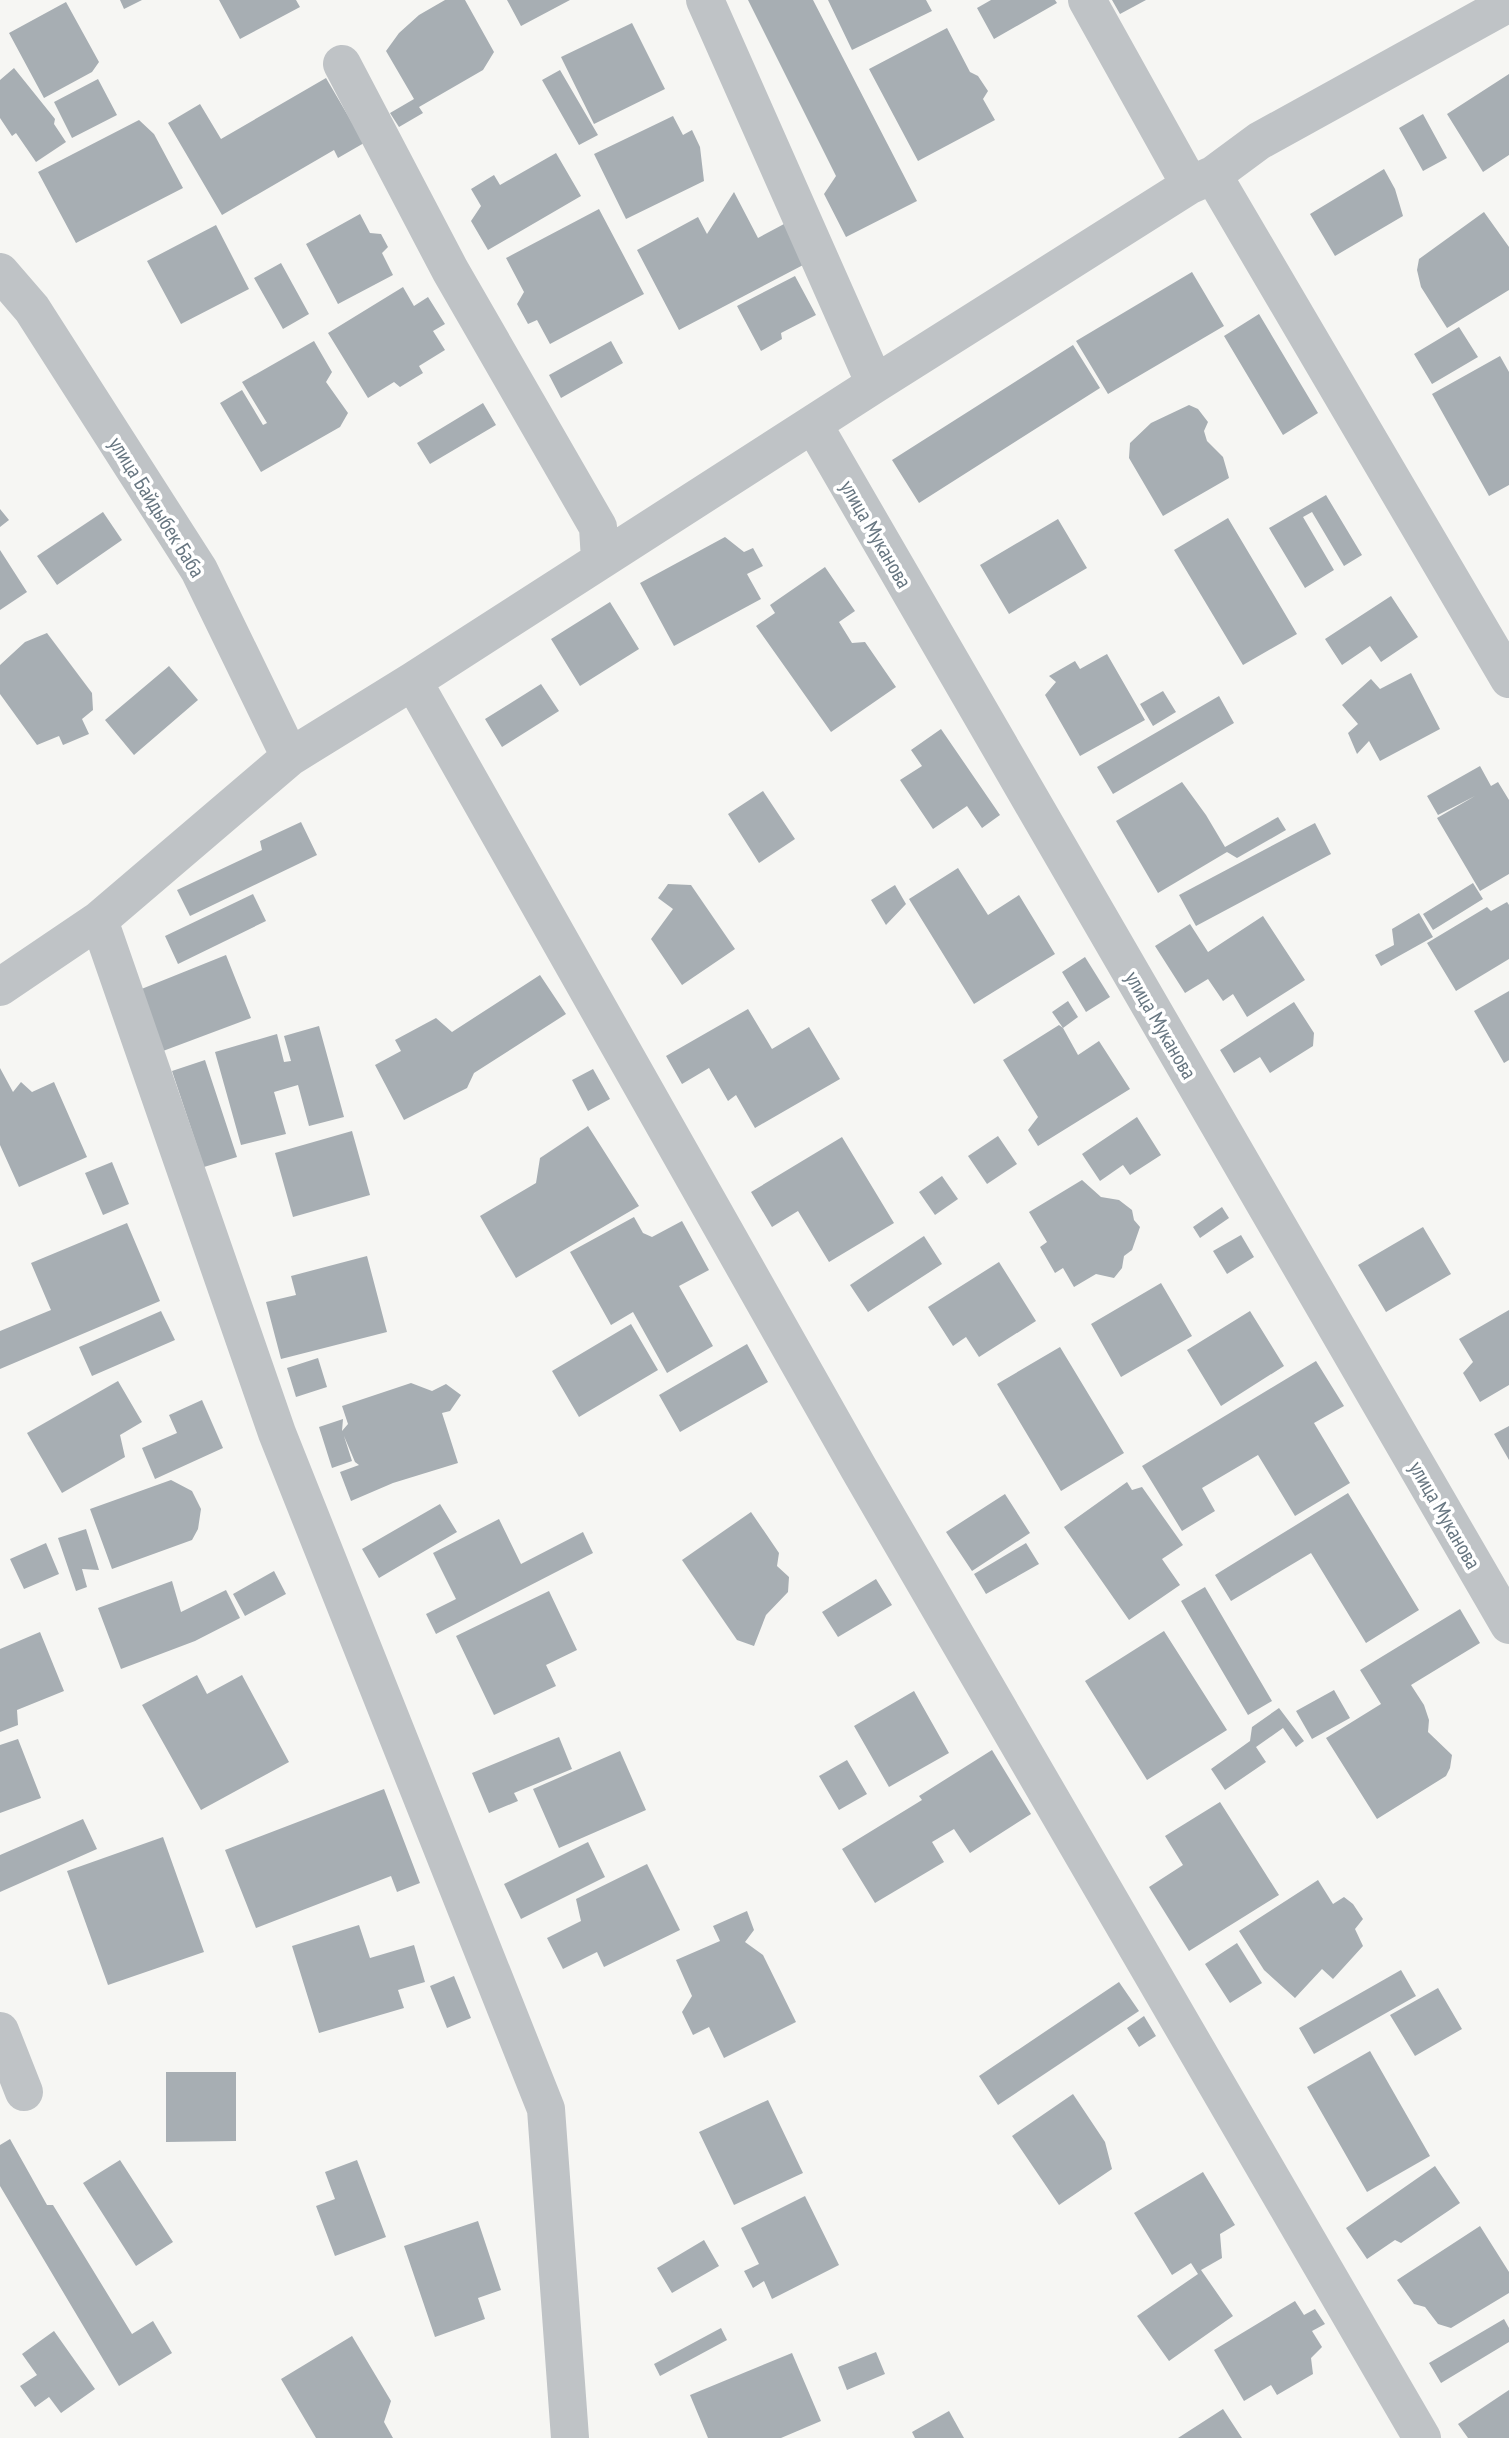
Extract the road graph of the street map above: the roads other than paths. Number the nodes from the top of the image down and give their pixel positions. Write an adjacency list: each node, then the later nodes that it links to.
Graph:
1 (705, 0): 7 (street)
2 (1087, 0): 5 (street)
3 (1509, 2): 5 (street)
4 (342, 64): 9 (street)
5 (1202, 180): 7 (street); 10 (street)
6 (0, 272): 12 (street, улица Байдыбек Баба)
7 (875, 384): 8 (street)
8 (813, 424): 9 (street); 15 (street, улица Муканова)
9 (600, 560): 11 (street)
10 (1509, 679)
11 (413, 681): 12 (street); 19 (street)
12 (290, 757): 13 (street)
13 (99, 920): 14 (street); 18 (street)
14 (0, 987)
15 (1509, 1625)
16 (0, 2031): 17 (street)
17 (24, 2092)
18 (570, 2438)
19 (1422, 2438)

